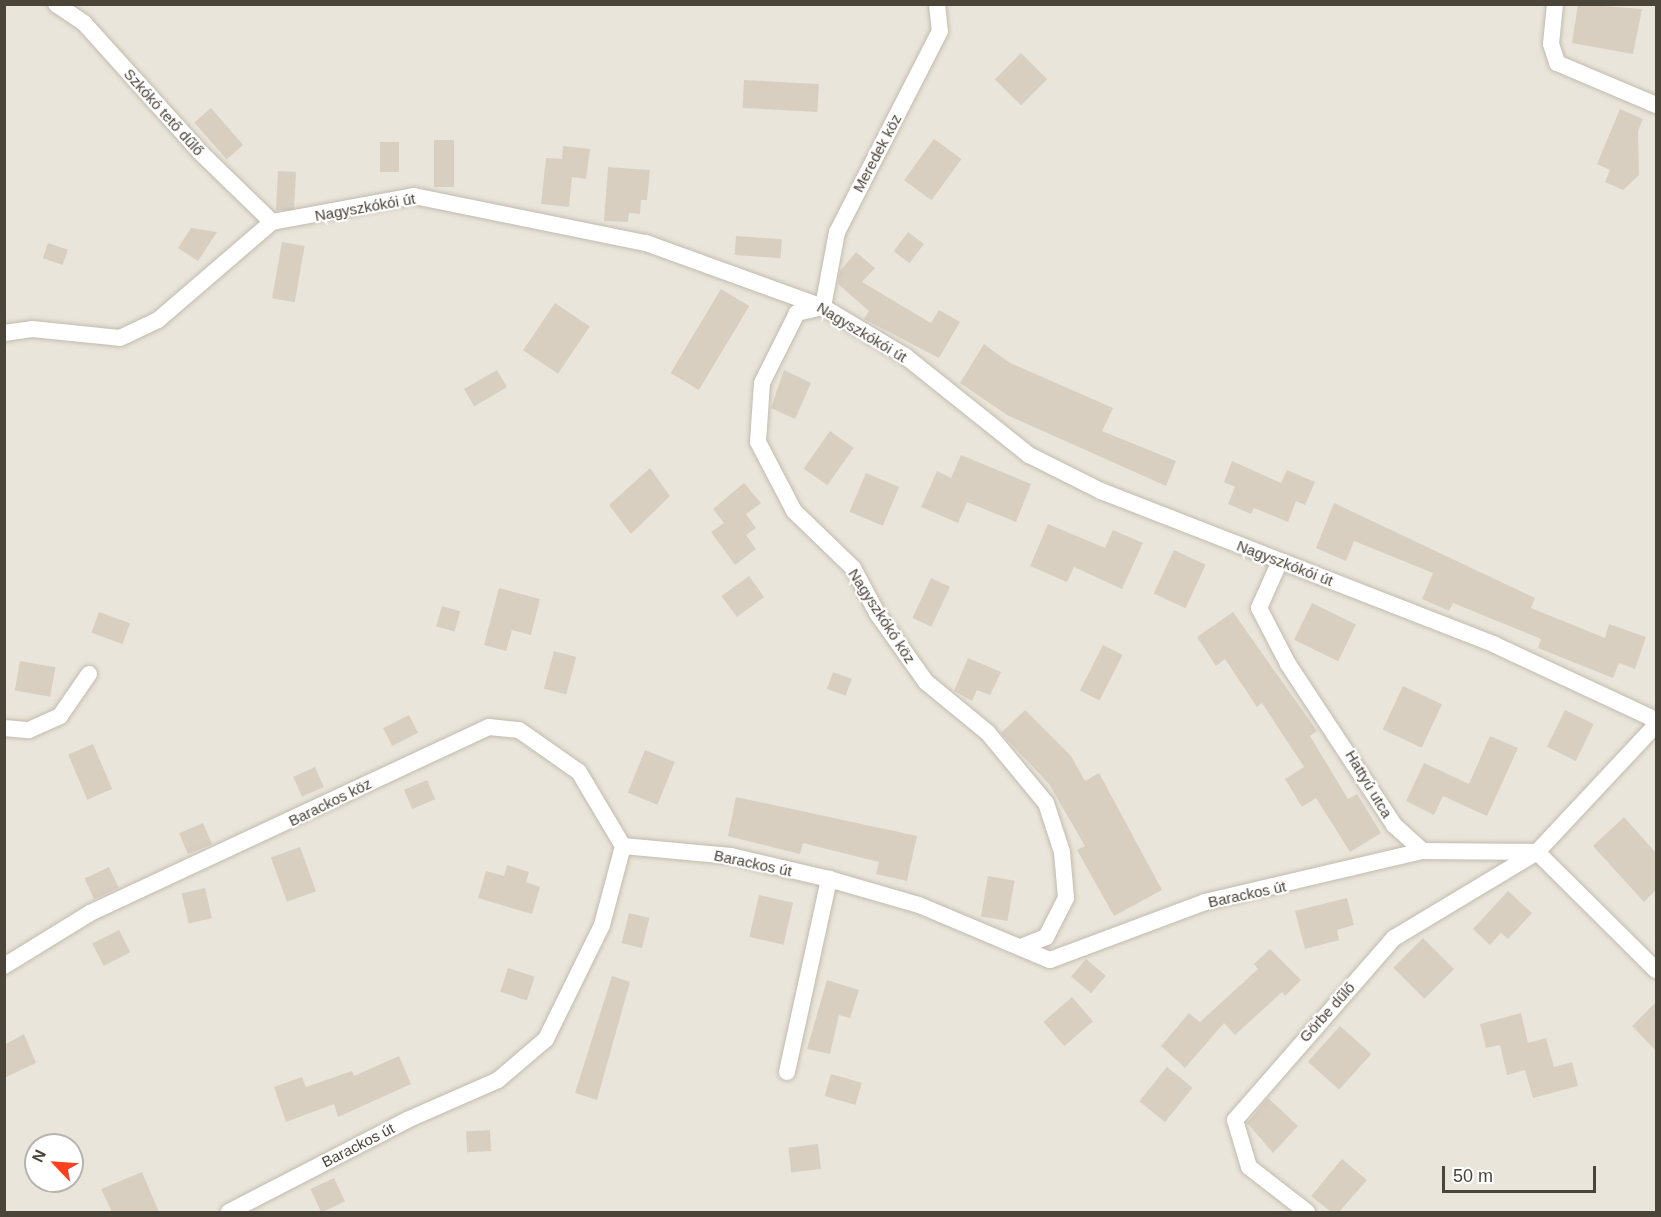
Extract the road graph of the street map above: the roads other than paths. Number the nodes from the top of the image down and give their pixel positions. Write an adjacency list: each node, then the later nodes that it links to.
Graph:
1 (56, 4): 5 (street, Szkókó tető dűlő)
2 (936, 4): 6 (street, Meredek köz)
3 (1555, 4): 4 (street)
4 (1656, 105)
5 (272, 222): 6 (street, Nagyszkókói út); 7 (street)
6 (823, 306): 8 (street, Nagyszkókói út); 17 (street, Nagyszkókó köz)
7 (4, 333)
8 (1280, 561): 10 (street, Nagyszkókói út); 14 (street, Hattyú utca)
9 (89, 674): 12 (street)
10 (1656, 720)
11 (1656, 725): 15 (street)
12 (4, 728)
13 (623, 846): 16 (street, Barackos út); 18 (street, Barackos köz); 21 (street, Barackos út)
14 (1423, 851): 15 (street); 17 (street, Barackos út)
15 (1538, 852): 19 (street); 22 (street, Görbe dűlő)
16 (829, 879): 17 (street, Barackos út); 20 (street)
17 (1024, 946)
18 (4, 966)
19 (1656, 970)
20 (787, 1072)
21 (229, 1212)
22 (1307, 1212)

